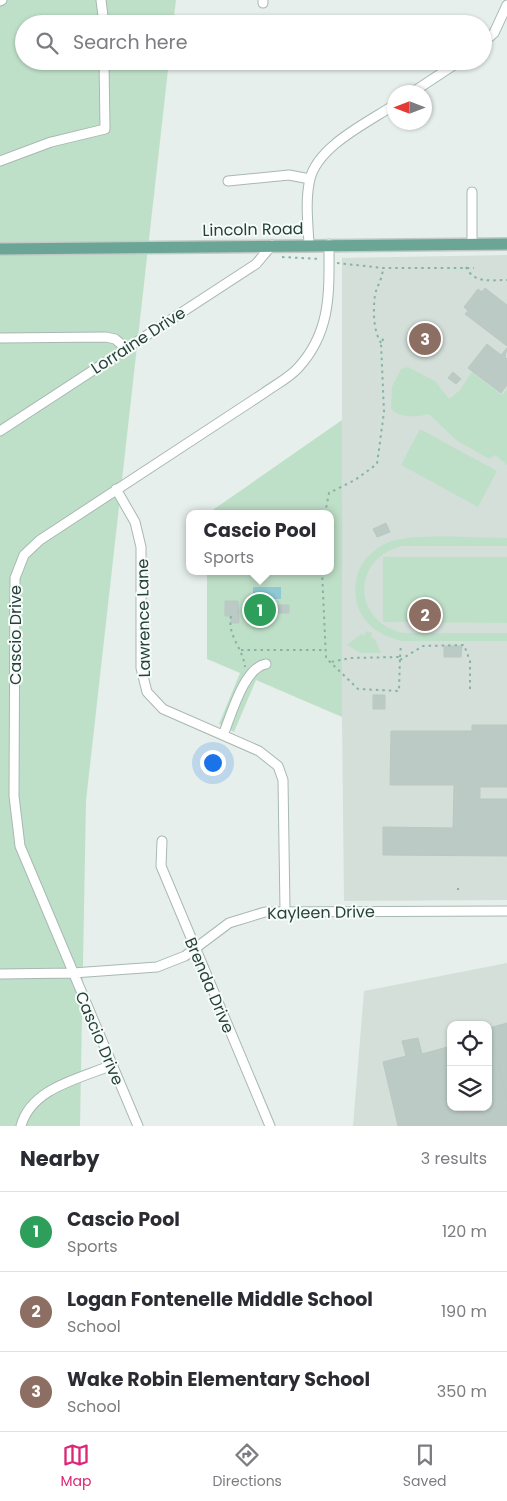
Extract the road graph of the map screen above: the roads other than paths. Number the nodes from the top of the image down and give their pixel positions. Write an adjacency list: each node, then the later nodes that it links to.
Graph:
1 (101, 0): 3 (street)
2 (507, 6): 4 (street)
3 (103, 15)
4 (492, 35)
5 (104, 70): 9 (street)
6 (446, 70): 7 (street)
7 (424, 85)
8 (387, 110): 10 (street)
9 (0, 161)
10 (310, 179): 11 (street); 13 (street)
11 (228, 181)
12 (472, 192): 15 (street)
13 (309, 244): 14 (main road, Lincoln Road); 17 (main road, Lincoln Road)
14 (329, 244): 15 (main road, Lincoln Road); 22 (street, Cascio Drive)
15 (472, 244): 16 (main road, Lincoln Road)
16 (507, 244)
17 (272, 245): 18 (main road, Lincoln Road); 20 (street, Lorraine Drive)
18 (0, 249)
19 (0, 338): 20 (street)
20 (126, 348): 21 (street, Lorraine Drive)
21 (0, 431)
22 (116, 489): 24 (street, Lawrence Lane); 29 (street, Cascio Drive)
23 (266, 664): 24 (street)
24 (223, 735): 27 (street, Lawrence Lane)
25 (162, 841): 28 (street, Brenda Drive)
26 (507, 910): 27 (street, Kayleen Drive)
27 (285, 911): 28 (street, Kayleen Drive)
28 (195, 948): 29 (street, Kayleen Drive); 34 (street, Brenda Drive)
29 (73, 973): 30 (street, Kayleen Drive); 31 (street, Cascio Drive)
30 (0, 974)
31 (112, 1065): 32 (street); 33 (street, Cascio Drive)
32 (21, 1126)
33 (138, 1126)
34 (270, 1126)

